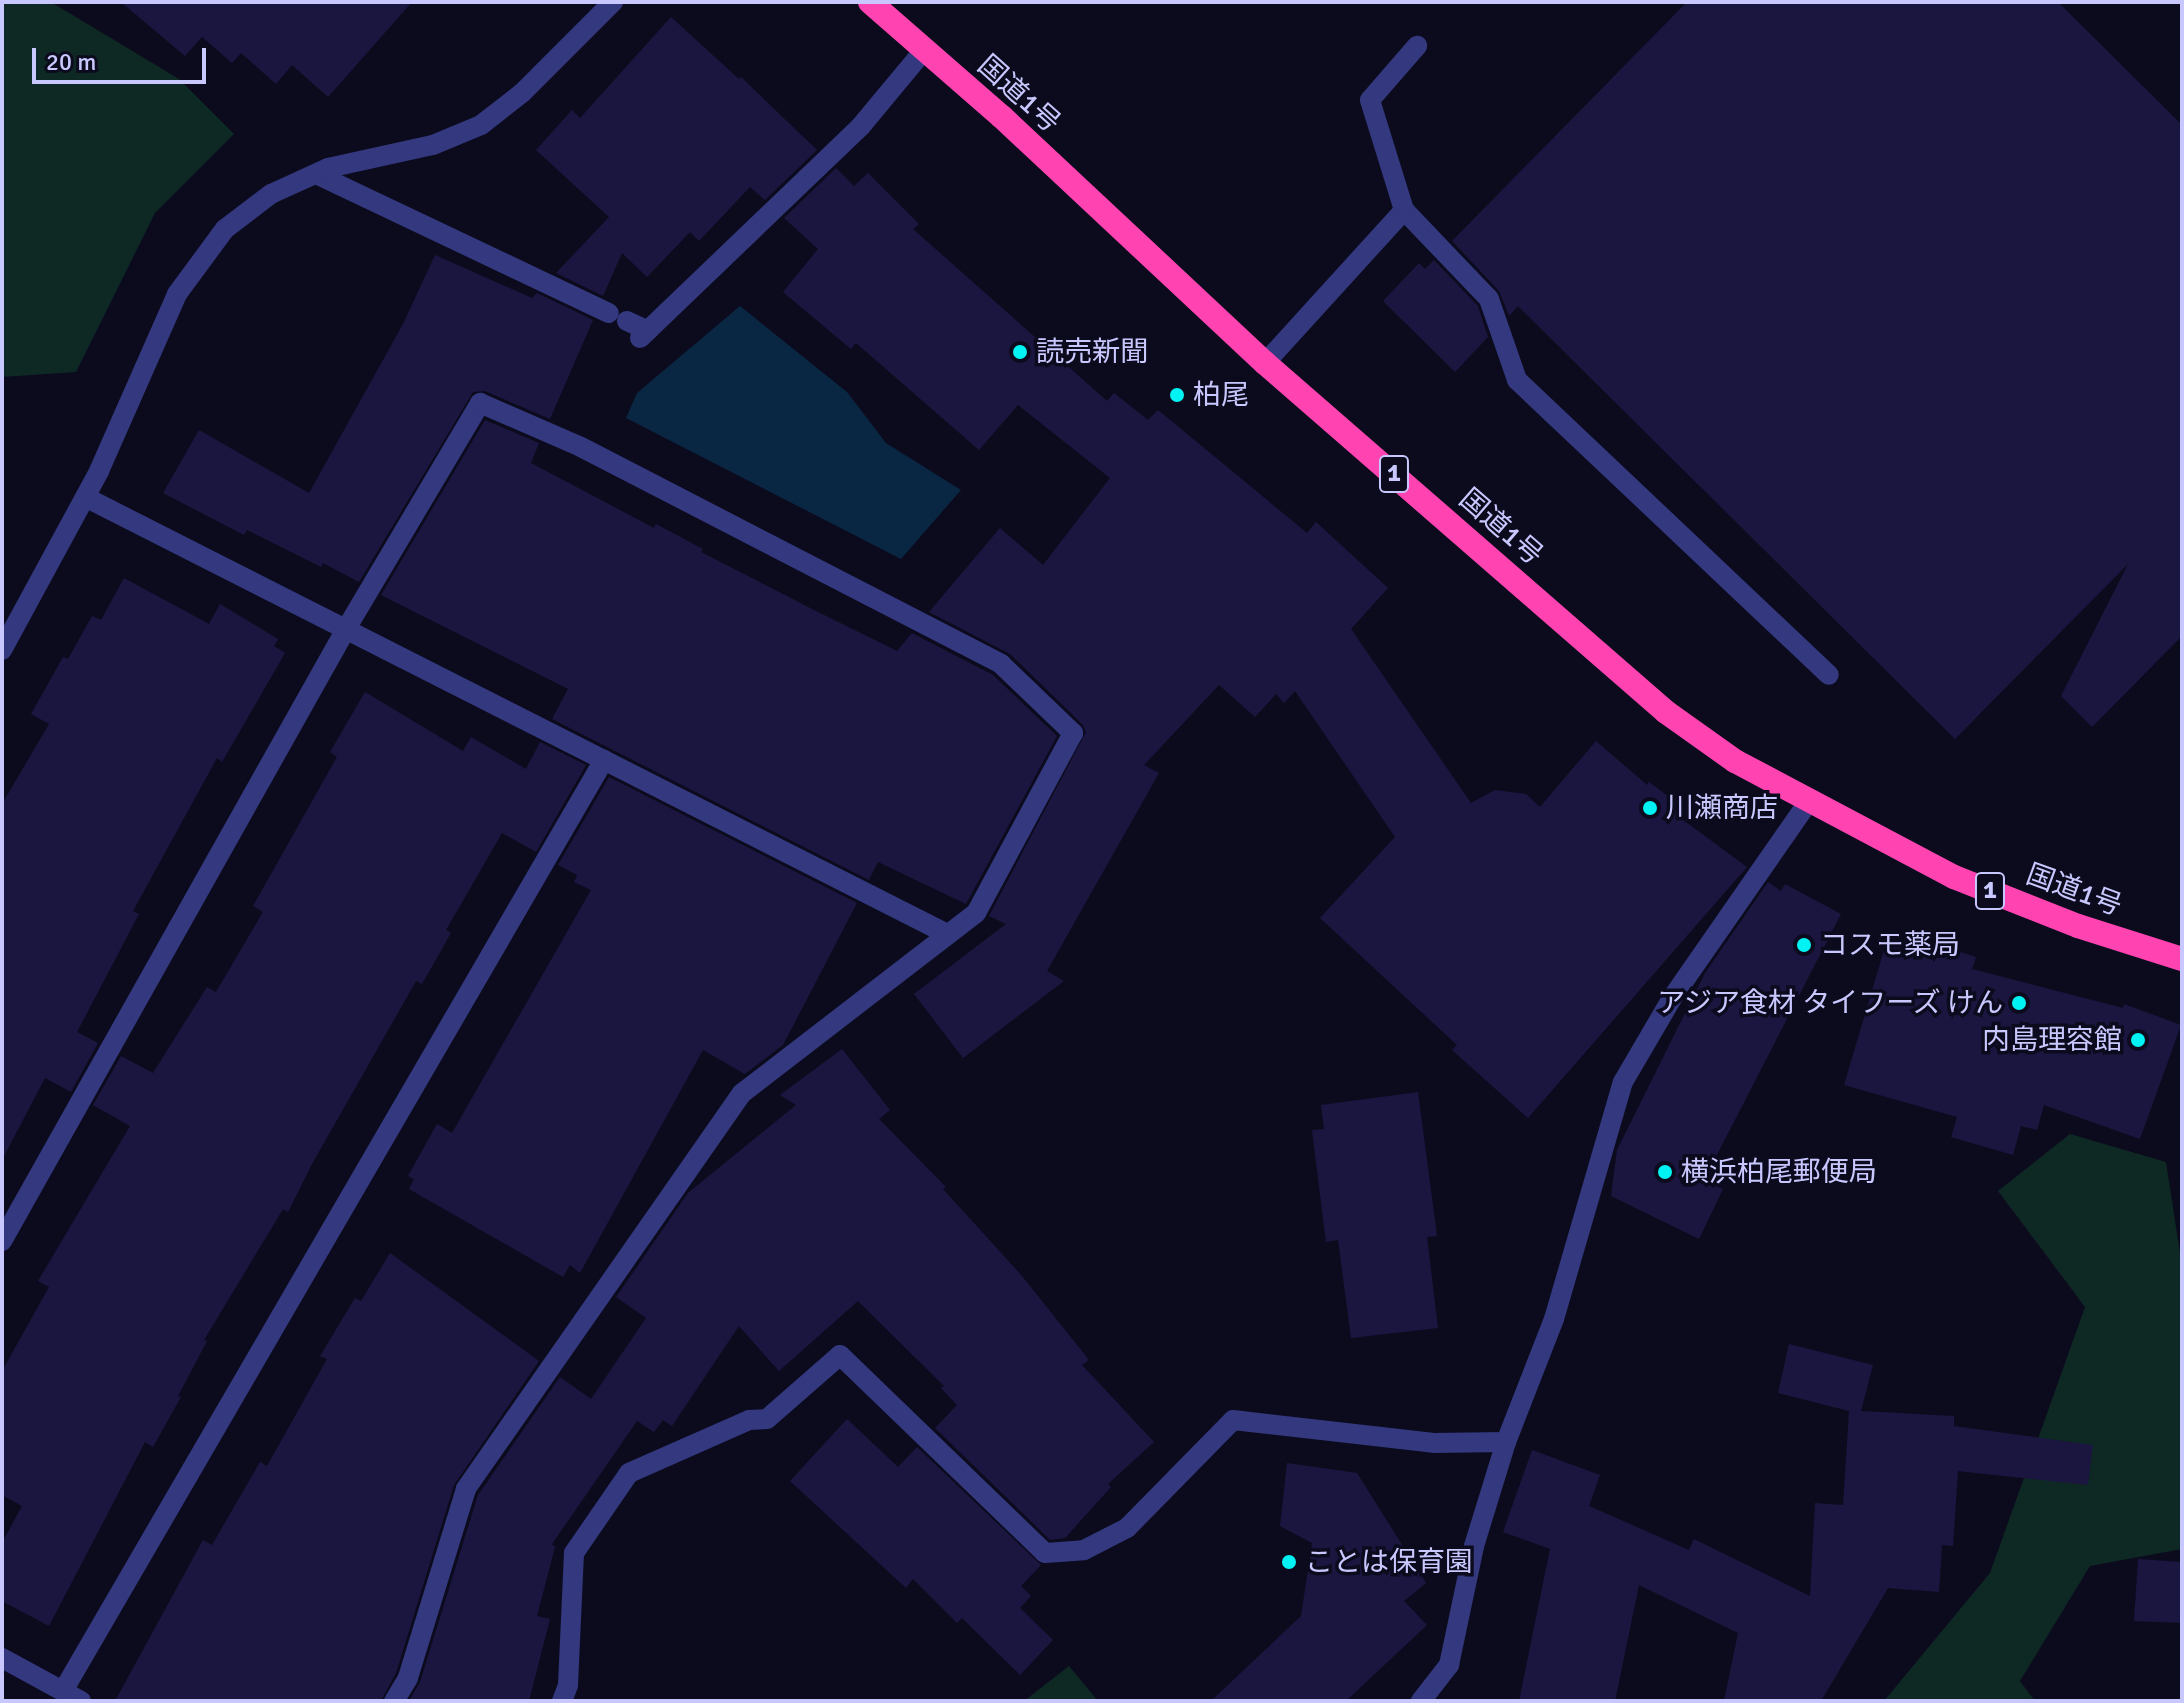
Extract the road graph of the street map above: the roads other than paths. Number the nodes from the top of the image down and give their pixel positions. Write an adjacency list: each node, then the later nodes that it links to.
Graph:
1 (613, 2): 5 (street)
2 (870, 2): 4 (highway, 国道1号 / 1)
3 (1417, 46): 6 (street)
4 (924, 50): 5 (street); 7 (highway, 国道1号 / 1)
5 (316, 174): 8 (street)
6 (1404, 210): 7 (street); 11 (street)
7 (1265, 363): 13 (highway, 国道1号 / 1)
8 (85, 497): 9 (street); 10 (street)
9 (346, 629): 12 (street); 14 (street); 16 (street)
10 (2, 650)
11 (1829, 675)
12 (604, 760): 14 (street); 19 (street)
13 (1808, 802): 15 (highway, 国道1号 / 1); 17 (street)
14 (947, 934): 20 (street)
15 (2182, 959)
16 (2, 1241)
17 (1506, 1442): 21 (street); 22 (street)
18 (2, 1658): 19 (street)
19 (72, 1696)
20 (394, 1701)
21 (562, 1701)
22 (1421, 1701)

